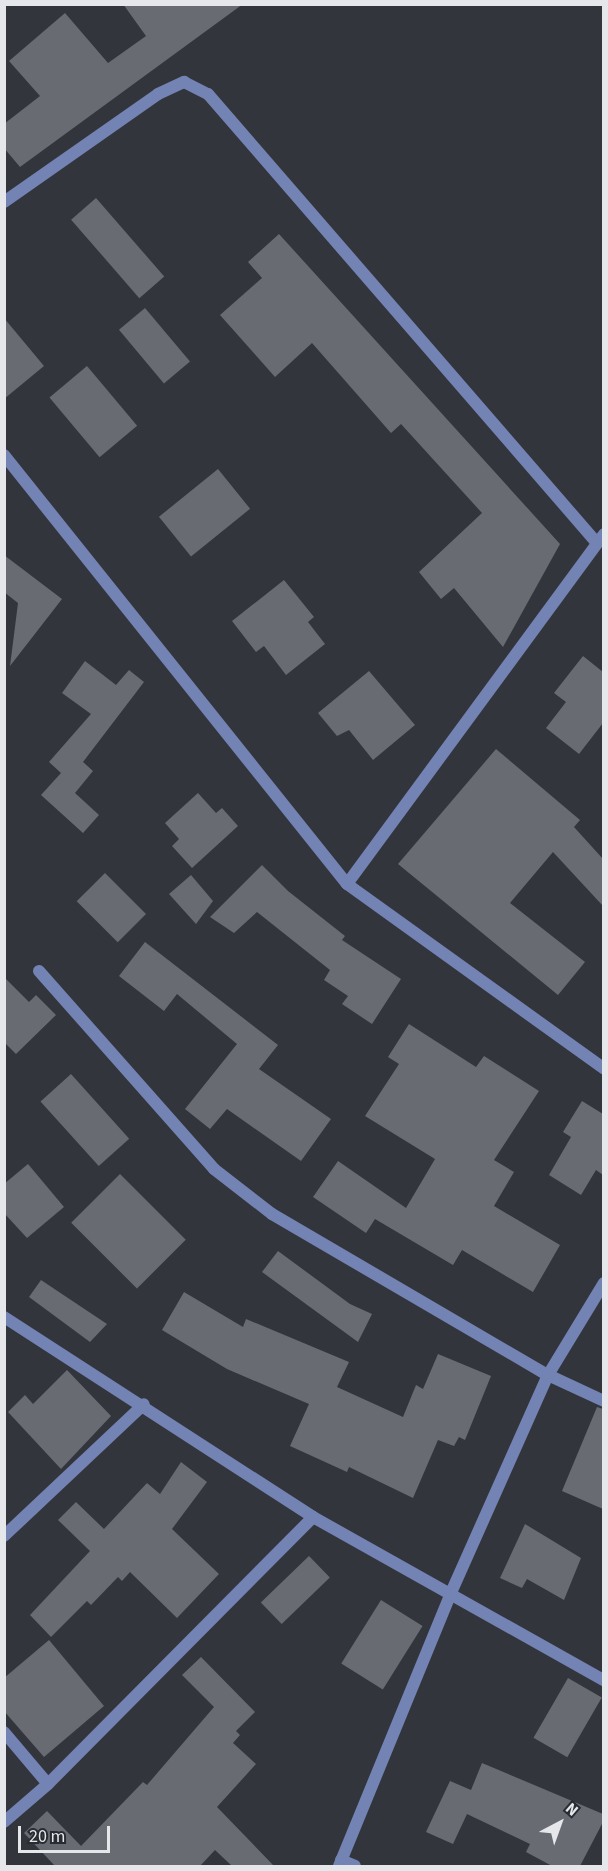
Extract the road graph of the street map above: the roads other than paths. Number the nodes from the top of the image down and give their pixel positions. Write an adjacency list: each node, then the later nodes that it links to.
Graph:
1 (4, 201): 3 (street)
2 (4, 455): 4 (street)
3 (600, 538): 4 (street)
4 (347, 884): 6 (street)
5 (39, 971): 9 (street)
6 (603, 1069)
7 (603, 1284): 9 (street)
8 (4, 1317): 11 (street)
9 (548, 1375): 10 (street); 14 (street)
10 (603, 1401)
11 (144, 1404): 12 (street); 13 (street)
12 (313, 1517): 14 (street); 17 (street)
13 (4, 1536)
14 (450, 1595): 15 (street); 19 (street)
15 (603, 1680)
16 (4, 1732): 17 (street)
17 (48, 1784): 18 (street)
18 (4, 1822)
19 (340, 1863): 20 (street)
20 (355, 1866)

